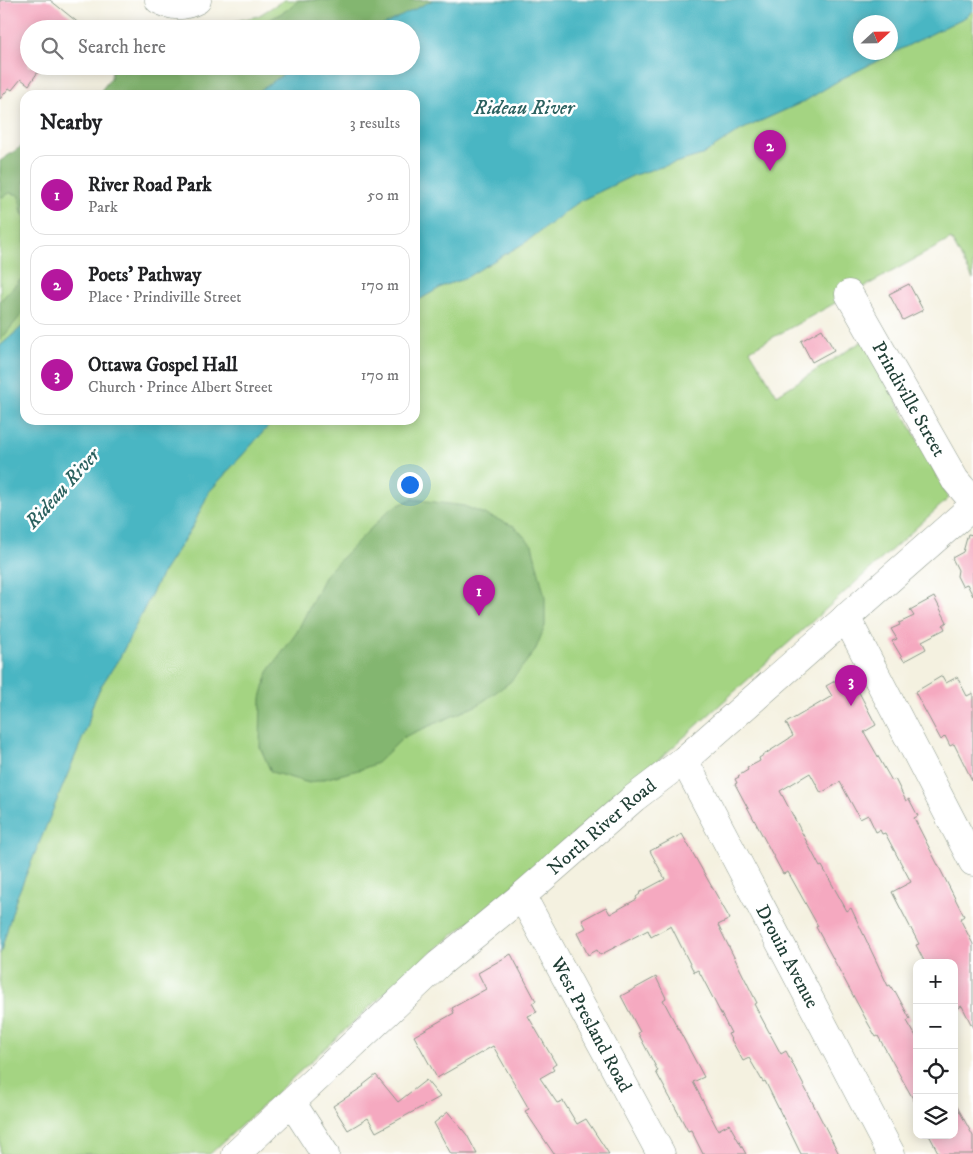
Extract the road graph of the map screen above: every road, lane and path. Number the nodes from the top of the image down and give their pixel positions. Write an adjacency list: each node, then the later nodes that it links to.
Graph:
1 (159, 0): 2 (street)
2 (197, 0)
3 (849, 294): 4 (street, Prindiville Street)
4 (973, 501)
5 (973, 506): 6 (street, North River Road)
6 (846, 617): 7 (street, North River Road); 8 (street)
7 (684, 760): 9 (street, North River Road); 14 (street, Drouin Avenue)
8 (973, 862)
9 (522, 896): 10 (street, North River Road); 13 (street, West Presland Road)
10 (292, 1103): 11 (street, North River Road); 12 (street)
11 (236, 1154)
12 (324, 1154)
13 (661, 1154)
14 (891, 1154)

